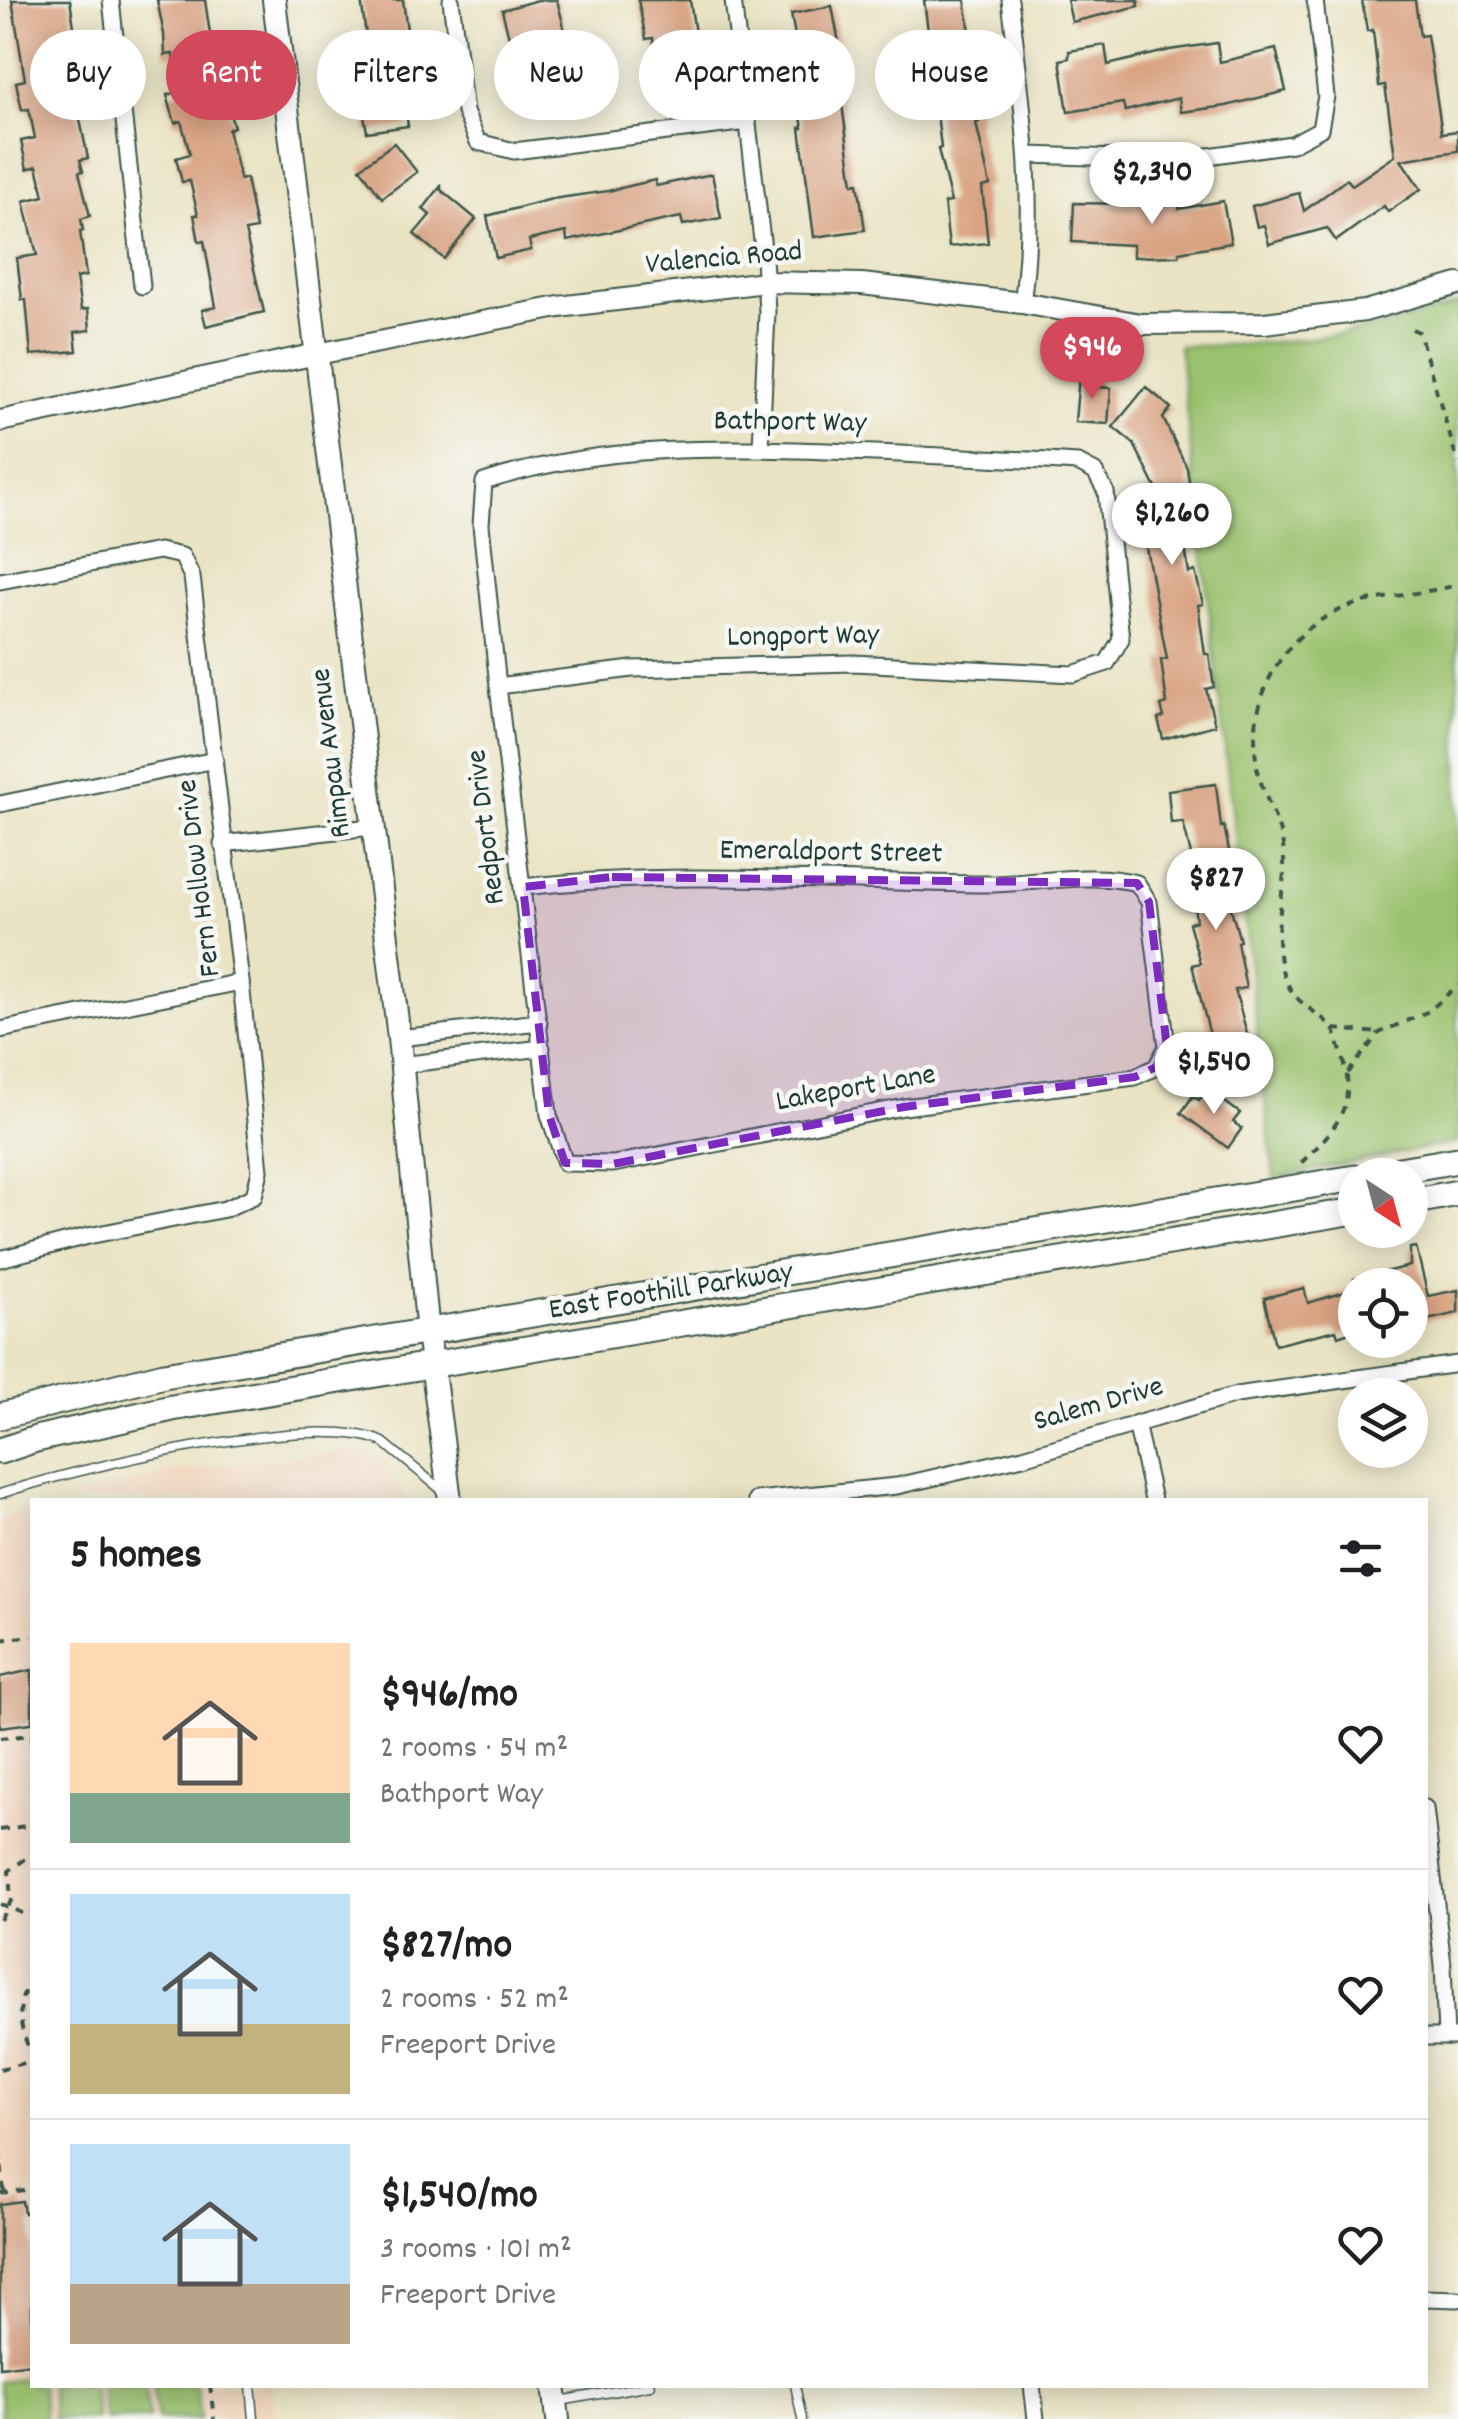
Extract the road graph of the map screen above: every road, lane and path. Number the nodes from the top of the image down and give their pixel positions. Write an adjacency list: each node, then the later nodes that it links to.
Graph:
1 (112, 0): 11 (street)
2 (274, 0): 14 (main road, Rimpau Avenue)
3 (451, 0): 7 (street)
4 (733, 0): 7 (street)
5 (1010, 0): 8 (street)
6 (1315, 0): 8 (street)
7 (748, 122): 9 (street)
8 (1028, 155): 12 (street)
9 (765, 282): 12 (street, Valencia Road); 14 (street, Valencia Road); 16 (street)
10 (1458, 284): 12 (street, Valencia Road)
11 (142, 286)
12 (1022, 303)
13 (1412, 328): 17 (path)
14 (316, 354): 15 (street, Valencia Road); 25 (main road, Rimpau Avenue)
15 (0, 421)
16 (761, 448): 18 (street, Bathport Way); 21 (street, Bathport Way)
17 (1458, 463)
18 (484, 482): 22 (street, Redport Drive)
19 (0, 582): 23 (street, Fern Hollow Drive)
20 (1458, 585): 32 (path)
21 (1107, 663): 22 (street, Longport Way)
22 (498, 686): 27 (street, Redport Drive)
23 (215, 760): 24 (street); 26 (street, Fern Hollow Drive)
24 (0, 804)
25 (372, 827): 26 (street); 35 (main road, Rimpau Avenue)
26 (222, 844): 28 (street, Fern Hollow Drive)
27 (523, 887): 30 (street, Redport Drive); 39 (street, Emeraldport Street)
28 (241, 982): 33 (street); 49 (street, Fern Hollow Drive)
29 (1458, 985): 34 (path)
30 (539, 1022): 31 (street); 36 (street, Redport Drive)
31 (478, 1029): 35 (street); 37 (lane)
32 (1333, 1029): 34 (path); 40 (path)
33 (0, 1030)
34 (1379, 1033): 40 (path)
35 (398, 1038): 38 (main road, Rimpau Avenue)
36 (542, 1048): 37 (street); 42 (street, Redport Drive)
37 (482, 1056): 38 (street)
38 (401, 1065): 50 (main road, Rimpau Avenue)
39 (1156, 1067): 42 (street, Lakeport Lane)
40 (1348, 1074): 43 (path)
41 (1458, 1160): 44 (main road)
42 (565, 1163)
43 (1301, 1163)
44 (1428, 1165)
45 (1338, 1181): 50 (main road, East Foothill Parkway)
46 (1458, 1193): 47 (main road)
47 (1428, 1199)
48 (1338, 1215): 52 (main road, East Foothill Parkway)
49 (0, 1259)
50 (428, 1333): 52 (main road, Rimpau Avenue); 53 (main road, East Foothill Parkway)
51 (1458, 1364): 54 (street, Salem Drive)
52 (432, 1366): 55 (main road, East Foothill Parkway); 58 (main road, Rimpau Avenue)
53 (0, 1416)
54 (1136, 1423): 56 (street, Salem Drive); 60 (street)
55 (0, 1451)
56 (898, 1493): 59 (street, Salem Drive)
57 (0, 1494): 58 (lane)
58 (449, 1498)
59 (797, 1498)
60 (1153, 1498)
61 (30, 1636): 62 (path)
62 (0, 1640)
63 (30, 1734): 64 (path)
64 (0, 1738)
65 (30, 1826): 66 (path)
66 (0, 1830)
67 (1428, 1834): 74 (street)
68 (30, 1855): 70 (path)
69 (0, 1904): 70 (path)
70 (9, 1908): 71 (path); 72 (path)
71 (30, 1915)
72 (0, 1920)
73 (30, 1980): 75 (path)
74 (1452, 2037)
75 (30, 2052)
76 (30, 2058): 77 (path)
77 (0, 2069)
78 (0, 2151): 80 (path)
79 (30, 2189): 80 (path)
80 (2, 2192)
81 (1428, 2298): 82 (street)
82 (1458, 2299)
83 (210, 2388): 89 (path)
84 (250, 2388): 90 (lane)
85 (633, 2388): 88 (lane)
86 (795, 2388): 91 (lane)
87 (1032, 2388): 92 (street)
88 (556, 2402)
89 (214, 2419)
90 (254, 2419)
91 (802, 2419)
92 (1036, 2419)

